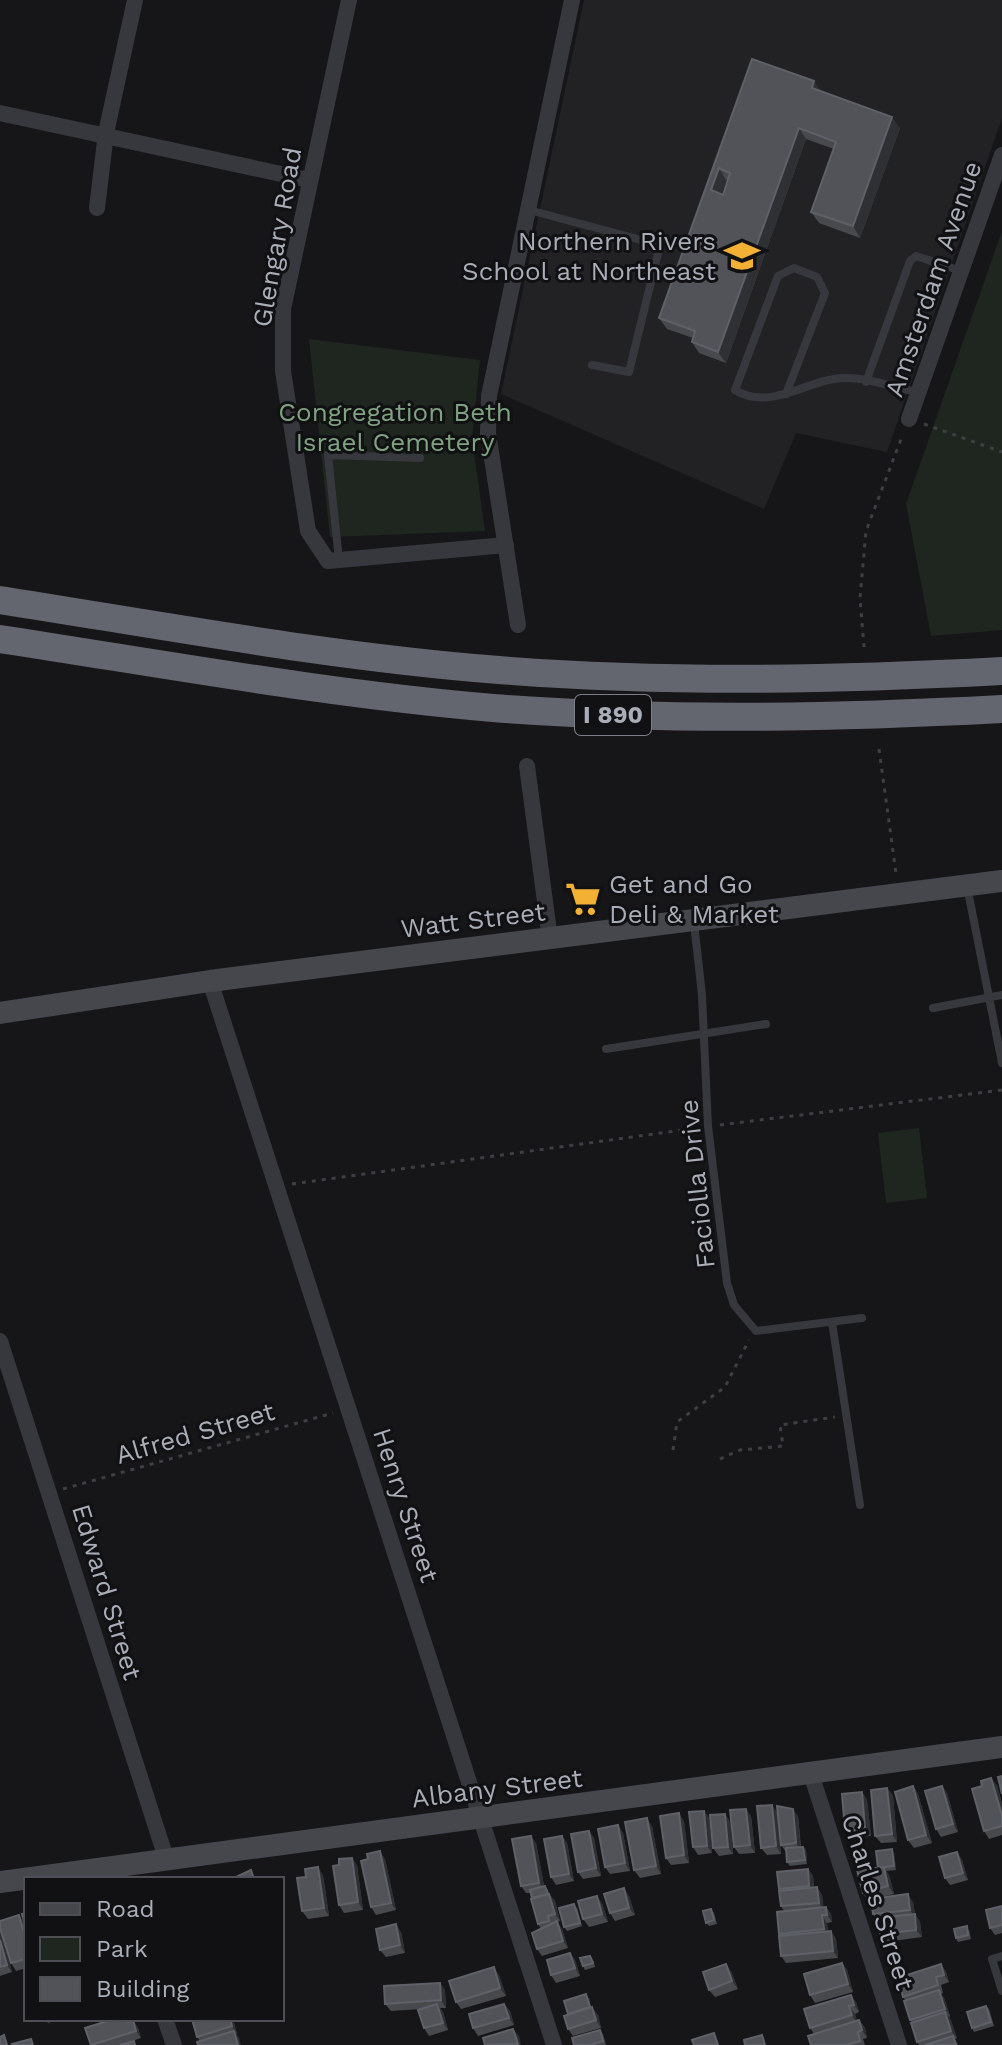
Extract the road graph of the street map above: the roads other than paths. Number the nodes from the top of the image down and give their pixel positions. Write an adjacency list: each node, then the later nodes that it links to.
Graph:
1 (135, 0): 5 (street)
2 (349, 0): 7 (street, Glengary Road)
3 (572, 0): 9 (street)
4 (0, 113): 5 (street)
5 (106, 133): 7 (street); 8 (street)
6 (1002, 155): 10 (street, Amsterdam Avenue)
7 (309, 180): 18 (street, Glengary Road)
8 (97, 208)
9 (528, 210): 11 (lane); 17 (street)
10 (961, 271): 12 (lane); 13 (street, Amsterdam Avenue)
11 (592, 365)
12 (866, 382): 13 (lane); 14 (lane)
13 (918, 392): 15 (street, Amsterdam Avenue)
14 (786, 394): 14 (lane)
15 (909, 419)
16 (420, 458): 18 (lane)
17 (506, 545): 18 (street); 20 (street)
18 (339, 560)
19 (0, 600): 22 (highway, I 890)
20 (518, 625)
21 (0, 639): 23 (highway, I 890)
22 (1002, 671)
23 (1002, 709)
24 (527, 766): 28 (street)
25 (1002, 881): 26 (street, Watt Street)
26 (967, 885): 27 (street, Watt Street); 31 (lane)
27 (693, 918): 28 (street, Watt Street); 35 (lane, Faciolla Drive)
28 (550, 939): 29 (street, Watt Street)
29 (210, 981): 33 (street, Watt Street); 44 (street, Henry Street)
30 (1002, 995): 31 (lane)
31 (989, 997): 32 (lane); 37 (lane)
32 (933, 1008)
33 (0, 1013)
34 (766, 1024): 35 (lane)
35 (704, 1033): 36 (lane); 39 (lane, Faciolla Drive)
36 (606, 1049)
37 (1002, 1063)
38 (862, 1318): 39 (lane)
39 (832, 1322): 41 (lane)
40 (0, 1341): 45 (street, Edward Street)
41 (860, 1505)
42 (1002, 1747): 43 (street, Albany Street)
43 (811, 1774): 44 (street, Albany Street); 55 (street, Charles Street)
44 (480, 1819): 45 (street, Albany Street); 54 (street, Henry Street)
45 (166, 1858): 46 (street, Albany Street)
46 (119, 1873): 47 (street, Albany Street)
47 (66, 1877)
48 (24, 1880): 49 (street, Albany Street)
49 (0, 1882)
50 (1002, 1956): 51 (lane)
51 (1002, 1991)
52 (166, 2021): 53 (street)
53 (174, 2045)
54 (554, 2045)
55 (899, 2045)

